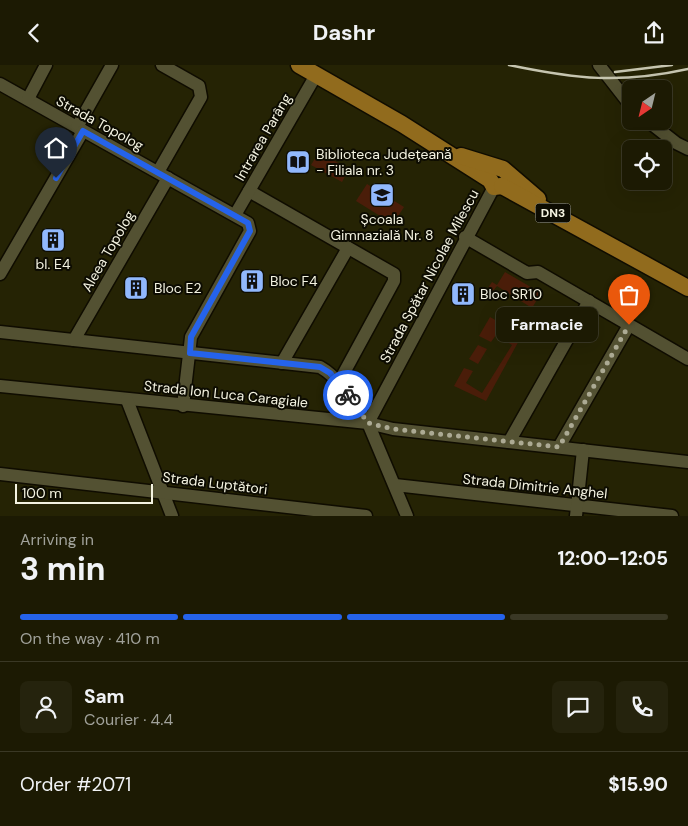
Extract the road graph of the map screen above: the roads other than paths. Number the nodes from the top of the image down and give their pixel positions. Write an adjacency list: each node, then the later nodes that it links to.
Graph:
1 (46, 65): 9 (street)
2 (112, 65): 11 (street)
3 (162, 65): 15 (street)
4 (299, 65): 6 (main road, DN3)
5 (599, 65): 8 (street)
6 (316, 75): 10 (main road, DN3); 17 (street, Intrarea Parâng)
7 (1, 86): 9 (street, Strada Topolog)
8 (622, 94)
9 (28, 99): 11 (street, Strada Topolog)
10 (402, 125): 14 (main road, DN3); 16 (main road, DN3)
11 (80, 129): 15 (street, Strada Topolog); 23 (street)
12 (659, 130): 13 (street)
13 (688, 149)
14 (461, 156): 16 (main road, DN3); 18 (main road)
15 (163, 175): 19 (street, Strada Topolog); 28 (street, Aleea Topolog)
16 (497, 181): 18 (main road, DN3); 20 (street, Strada Spătar Nicolae Milescu); 21 (main road, DN3)
17 (248, 191): 19 (street, Intrarea Parâng); 22 (street)
18 (540, 201): 21 (main road, DN3)
19 (235, 215): 29 (street, Strada Topolog)
20 (466, 237): 25 (street); 36 (street, Strada Spătar Nicolae Milescu)
21 (604, 241): 24 (main road, DN3)
22 (348, 247): 31 (street); 32 (street)
23 (0, 274)
24 (688, 288)
25 (588, 301): 26 (street); 37 (street)
26 (629, 325): 30 (street); 38 (street)
27 (0, 332): 28 (street)
28 (74, 340): 29 (street)
29 (190, 353): 31 (street); 35 (street)
30 (688, 359)
31 (282, 363): 32 (street)
32 (339, 382): 36 (street)
33 (0, 386): 34 (street, Strada Ion Luca Caragiale)
34 (127, 400): 35 (street, Strada Ion Luca Caragiale); 43 (street)
35 (183, 406): 36 (street, Strada Ion Luca Caragiale)
36 (368, 423): 37 (street, Strada Ion Luca Caragiale); 42 (street)
37 (509, 442): 38 (street, Strada Ion Luca Caragiale)
38 (559, 447): 39 (street, Strada Ion Luca Caragiale)
39 (583, 450): 40 (street, Strada Ion Luca Caragiale); 44 (street)
40 (688, 462)
41 (0, 474): 43 (street, Strada Luptători)
42 (395, 485): 44 (street, Strada Dimitrie Anghel); 47 (street)
43 (163, 492): 45 (street); 46 (street, Strada Luptători)
44 (577, 511): 48 (street, Strada Dimitrie Anghel)
45 (172, 516)
46 (366, 516)
47 (407, 516)
48 (672, 516)

